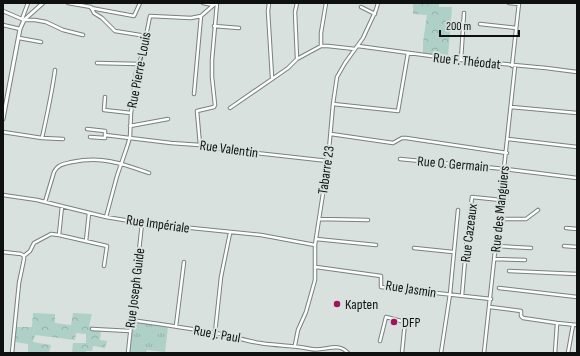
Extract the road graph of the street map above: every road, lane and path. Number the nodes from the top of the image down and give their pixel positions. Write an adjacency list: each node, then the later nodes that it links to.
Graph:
1 (28, 3): 19 (street)
2 (43, 3): 19 (street)
3 (68, 3): 14 (street)
4 (140, 3): 14 (street)
5 (204, 3): 11 (street)
6 (269, 3): 41 (street)
7 (296, 3): 34 (street)
8 (326, 3): 30 (street)
9 (378, 3): 17 (street, Tabarre 23)
10 (509, 3): 12 (street)
11 (215, 4): 18 (street); 22 (street)
12 (519, 4): 24 (street, Rue des Manguiers)
13 (361, 7): 17 (street)
14 (90, 8): 27 (street)
15 (3, 11): 19 (street)
16 (464, 13): 35 (street)
17 (375, 14): 31 (street, Tabarre 23)
18 (201, 16): 27 (street, Rue Pierre-Louis); 42 (street)
19 (23, 19): 25 (street); 26 (street)
20 (480, 24): 24 (street)
21 (3, 25): 25 (street)
22 (214, 26): 23 (street); 61 (street)
23 (239, 28)
24 (516, 28): 38 (street, Rue des Manguiers)
25 (20, 30): 28 (street)
26 (83, 35)
27 (146, 36): 37 (street, Rue Pierre-Louis)
28 (19, 38): 29 (street); 49 (street)
29 (41, 42)
30 (321, 46): 32 (street); 34 (street)
31 (358, 46): 32 (street, Tabarre 23); 33 (street, Rue F. Théodat)
32 (355, 49): 44 (street, Tabarre 23)
33 (408, 53): 35 (street, Rue F. Théodat); 44 (street)
34 (297, 59): 41 (street)
35 (461, 60): 38 (street, Rue F. Théodat)
36 (97, 63): 37 (street)
37 (138, 64): 47 (street, Rue Pierre-Louis)
38 (514, 66): 40 (street, Rue F. Théodat); 45 (street, Rue des Manguiers)
39 (56, 70): 58 (street)
40 (577, 72)
41 (272, 78): 46 (street)
42 (194, 94)
43 (105, 97): 47 (street)
44 (333, 104): 54 (street, Tabarre 23)
45 (511, 107): 48 (street); 60 (street, Rue des Manguiers)
46 (230, 108)
47 (131, 113): 51 (street, Rue Pierre-Louis)
48 (577, 113)
49 (3, 119)
50 (168, 119): 51 (street)
51 (130, 126): 57 (street, Rue Pierre-Louis)
52 (87, 129): 55 (street)
53 (3, 132): 58 (street)
54 (331, 134): 63 (street); 65 (street, Tabarre 23)
55 (105, 135): 56 (street); 57 (street, Rue Valentin)
56 (90, 137)
57 (130, 137): 61 (street, Rue Valentin); 66 (street, Rue Pierre-Louis)
58 (42, 138): 59 (street)
59 (64, 138)
60 (508, 139): 62 (street); 63 (street, Rue des Manguiers)
61 (200, 145): 65 (street, Rue Valentin)
62 (577, 147)
63 (507, 153): 67 (street, Rue des Manguiers)
64 (400, 159): 67 (street, Rue O. Germain)
65 (328, 161): 78 (street, Tabarre 23)
66 (122, 164): 68 (street); 72 (street); 77 (street, Rue Pierre-Louis)
67 (504, 169): 69 (street, Rue O. Germain); 71 (street, Rue des Manguiers)
68 (149, 173)
69 (577, 178)
70 (3, 195): 72 (street, Rue Impériale)
71 (501, 200): 79 (street, Rue des Manguiers); 107 (street, Rue Cazeaux)
72 (45, 202): 73 (street, Rue Impériale)
73 (62, 206): 76 (street, Rue Impériale); 85 (street)
74 (458, 210): 96 (street)
75 (538, 210): 79 (street)
76 (89, 213): 77 (street, Rue Impériale); 87 (street)
77 (106, 217): 81 (street, Rue Impériale)
78 (319, 219): 80 (street); 86 (street, Tabarre 23)
79 (499, 219): 90 (street, Rue des Manguiers)
80 (368, 220)
81 (142, 223): 84 (street, Rue Impériale); 111 (street, Rue Joseph Guide)
82 (566, 228): 83 (street)
83 (577, 229)
84 (230, 233): 88 (street, Rue Impériale); 118 (street)
85 (59, 235): 87 (street); 97 (street)
86 (316, 239): 88 (street, Tabarre 23); 89 (street)
87 (86, 241): 101 (street)
88 (315, 245): 102 (street, Tabarre 23)
89 (376, 245)
90 (496, 246): 94 (street); 98 (street, Rue des Manguiers)
91 (564, 246): 92 (street)
92 (577, 247)
93 (414, 248): 96 (street)
94 (531, 248)
95 (3, 252): 97 (street)
96 (453, 252): 106 (street)
97 (24, 256): 121 (street)
98 (495, 259): 99 (street); 109 (street, Rue des Manguiers)
99 (525, 260)
100 (184, 262): 115 (street)
101 (104, 266)
102 (316, 267): 106 (street, Rue Jasmin); 120 (street, Tabarre 23)
103 (510, 271): 104 (street)
104 (577, 274)
105 (499, 288): 108 (street)
106 (450, 294): 107 (street, Rue Jasmin); 125 (street)
107 (462, 296): 109 (street, Rue Jasmin)
108 (577, 297)
109 (491, 299): 110 (street, Rue des Manguiers)
110 (490, 308): 112 (street); 126 (street, Rue des Manguiers)
111 (131, 320): 115 (street, Rue J. Paul); 117 (street, Rue Joseph Guide)
112 (557, 323): 113 (street); 127 (street)
113 (572, 324): 114 (street); 128 (street)
114 (577, 325)
115 (176, 326): 118 (street, Rue J. Paul)
116 (92, 329): 117 (street)
117 (130, 331): 122 (street, Rue Joseph Guide)
118 (215, 333): 120 (street, Rue J. Paul)
119 (380, 341): 124 (street)
120 (295, 345): 123 (street, Rue J. Paul)
121 (12, 353)
122 (128, 353)
123 (348, 353)
124 (402, 353)
125 (441, 353)
126 (484, 353)
127 (555, 353)
128 (568, 353)

